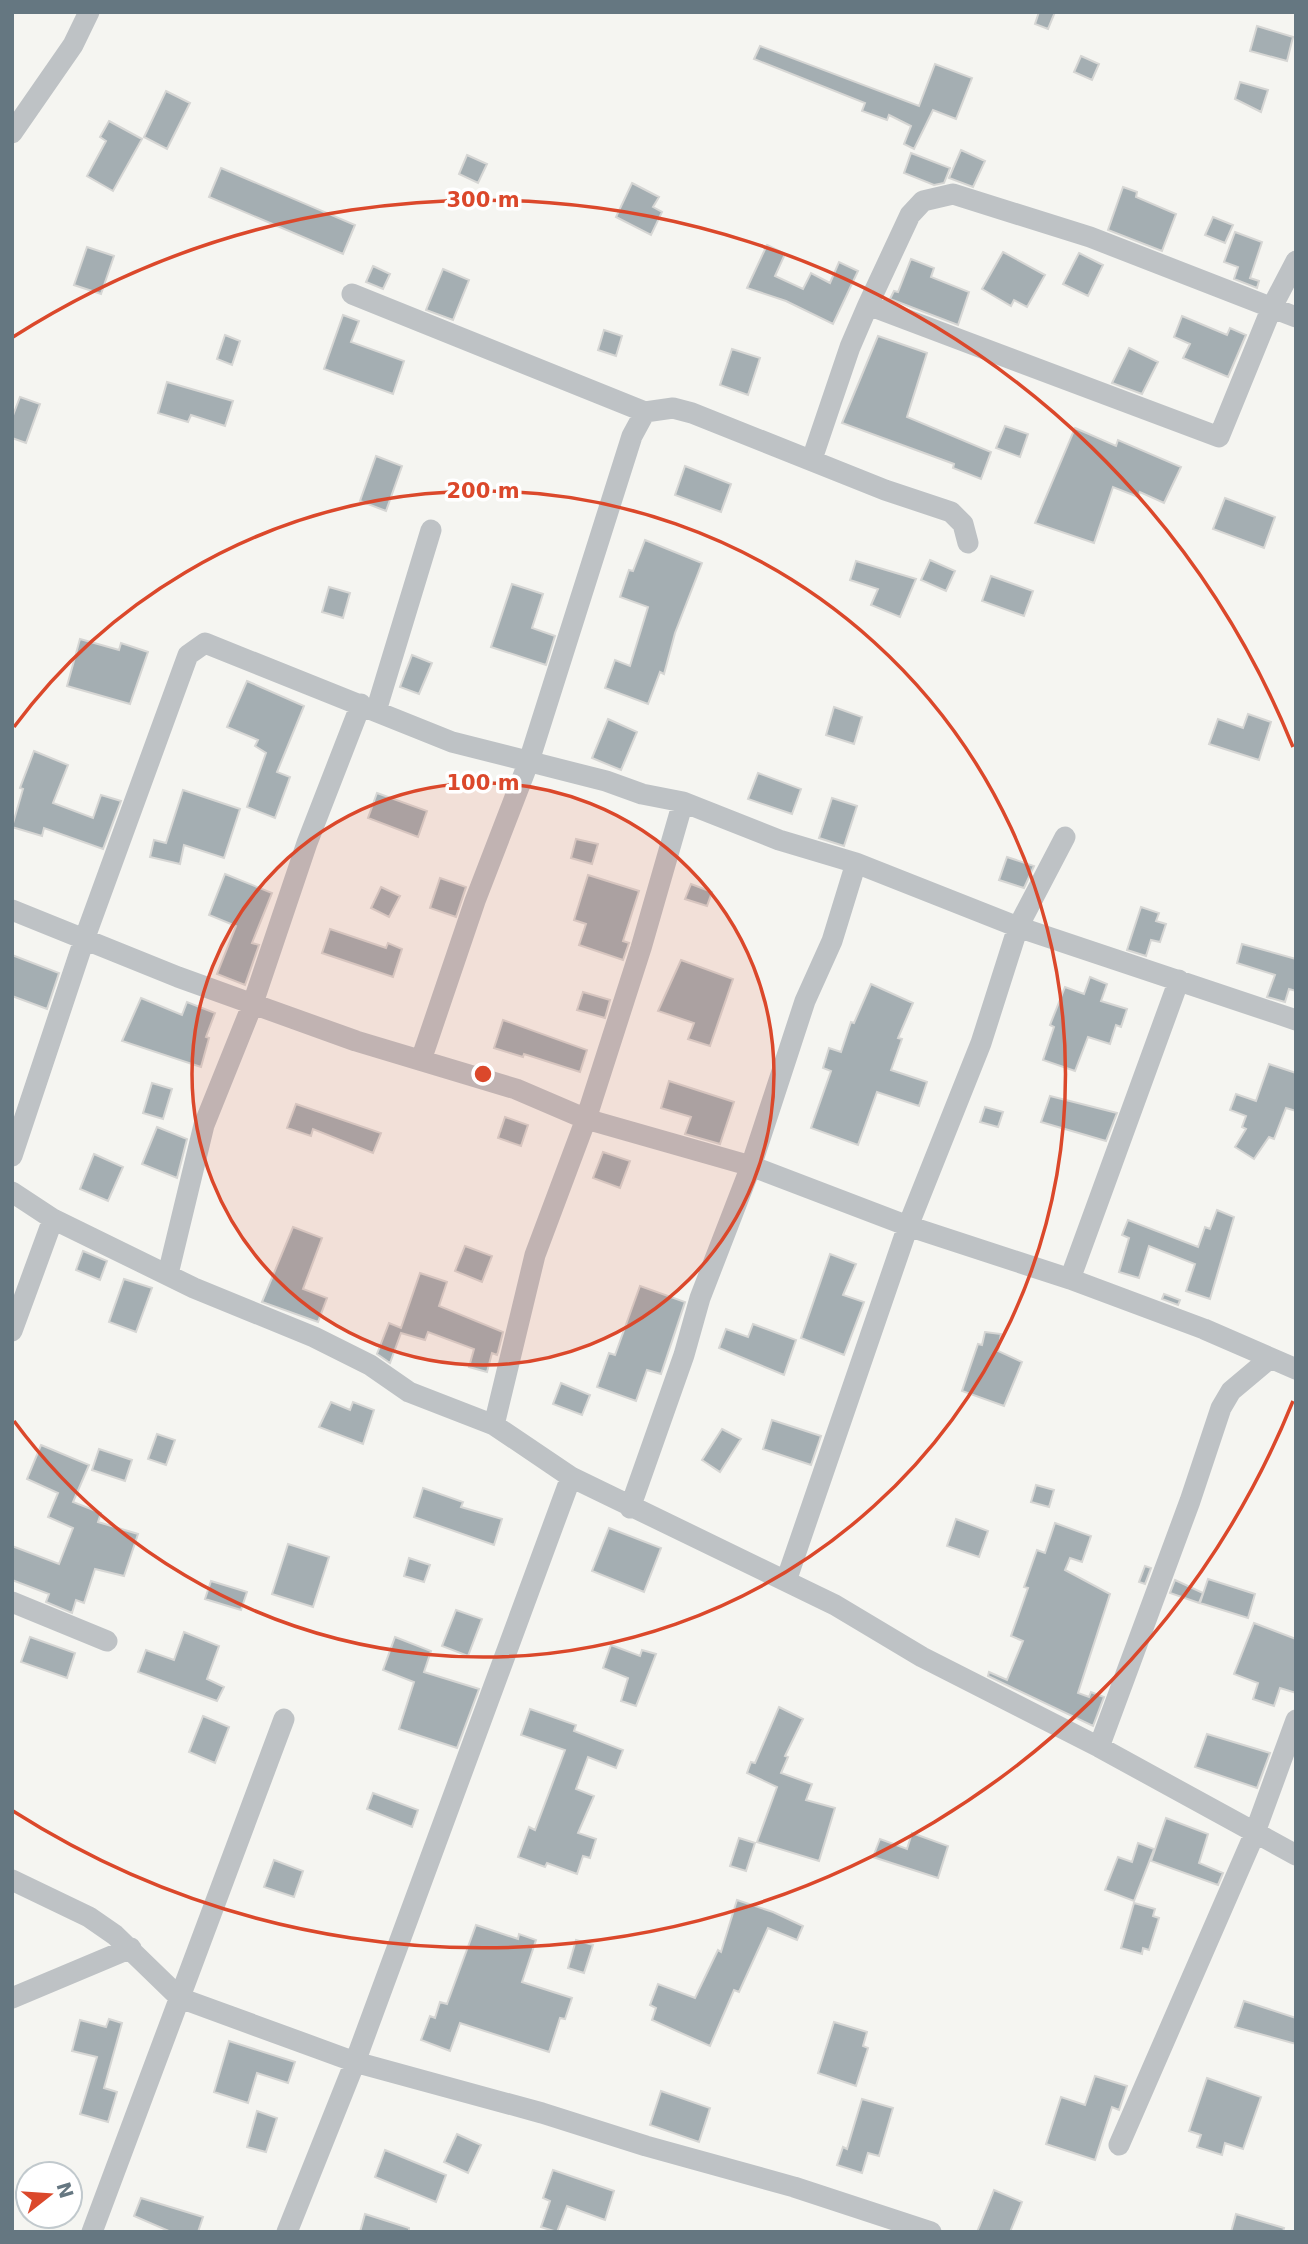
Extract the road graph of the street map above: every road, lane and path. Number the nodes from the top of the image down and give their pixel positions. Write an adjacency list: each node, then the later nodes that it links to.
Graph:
1 (89, 12): 2 (street)
2 (12, 133)
3 (1296, 261): 6 (street)
4 (352, 294): 8 (street)
5 (868, 306): 6 (street); 6 (street); 9 (street)
6 (1272, 307): 7 (street)
7 (1296, 317)
8 (645, 412): 9 (street); 13 (street)
9 (812, 459): 11 (street)
10 (431, 530): 12 (street)
11 (968, 543)
12 (369, 708): 13 (street); 19 (street); 21 (street)
13 (529, 761): 14 (street); 23 (street)
14 (683, 802): 16 (street); 24 (street)
15 (1065, 837): 18 (street)
16 (856, 863): 18 (street); 26 (street)
17 (12, 910): 19 (street)
18 (1018, 927): 20 (street); 29 (street)
19 (84, 940): 21 (street); 25 (street)
20 (1178, 980): 22 (street); 31 (street)
21 (253, 1003): 23 (street); 30 (street)
22 (1296, 1020)
23 (421, 1059): 24 (street)
24 (586, 1119): 26 (street); 35 (street)
25 (12, 1156)
26 (751, 1166): 29 (street); 37 (street)
27 (12, 1192): 28 (street)
28 (52, 1219): 30 (street); 32 (street)
29 (908, 1226): 31 (street); 38 (street)
30 (168, 1274): 35 (street)
31 (1070, 1279): 33 (street)
32 (12, 1331)
33 (1269, 1359): 34 (street); 43 (street)
34 (1296, 1369)
35 (494, 1425): 36 (street)
36 (571, 1478): 37 (street); 50 (street)
37 (630, 1508): 38 (street)
38 (786, 1581): 43 (street)
39 (12, 1602): 40 (street)
40 (107, 1642)
41 (284, 1719): 49 (street)
42 (1296, 1720): 44 (street)
43 (1099, 1747): 44 (street)
44 (1254, 1835): 45 (street); 51 (street)
45 (1296, 1855)
46 (12, 1880): 47 (street)
47 (131, 1948): 48 (street); 49 (street)
48 (12, 1998)
49 (180, 1998): 50 (street); 52 (street)
50 (355, 2062): 53 (street); 54 (street)
51 (1119, 2145)
52 (92, 2232)
53 (287, 2232)
54 (931, 2232)

